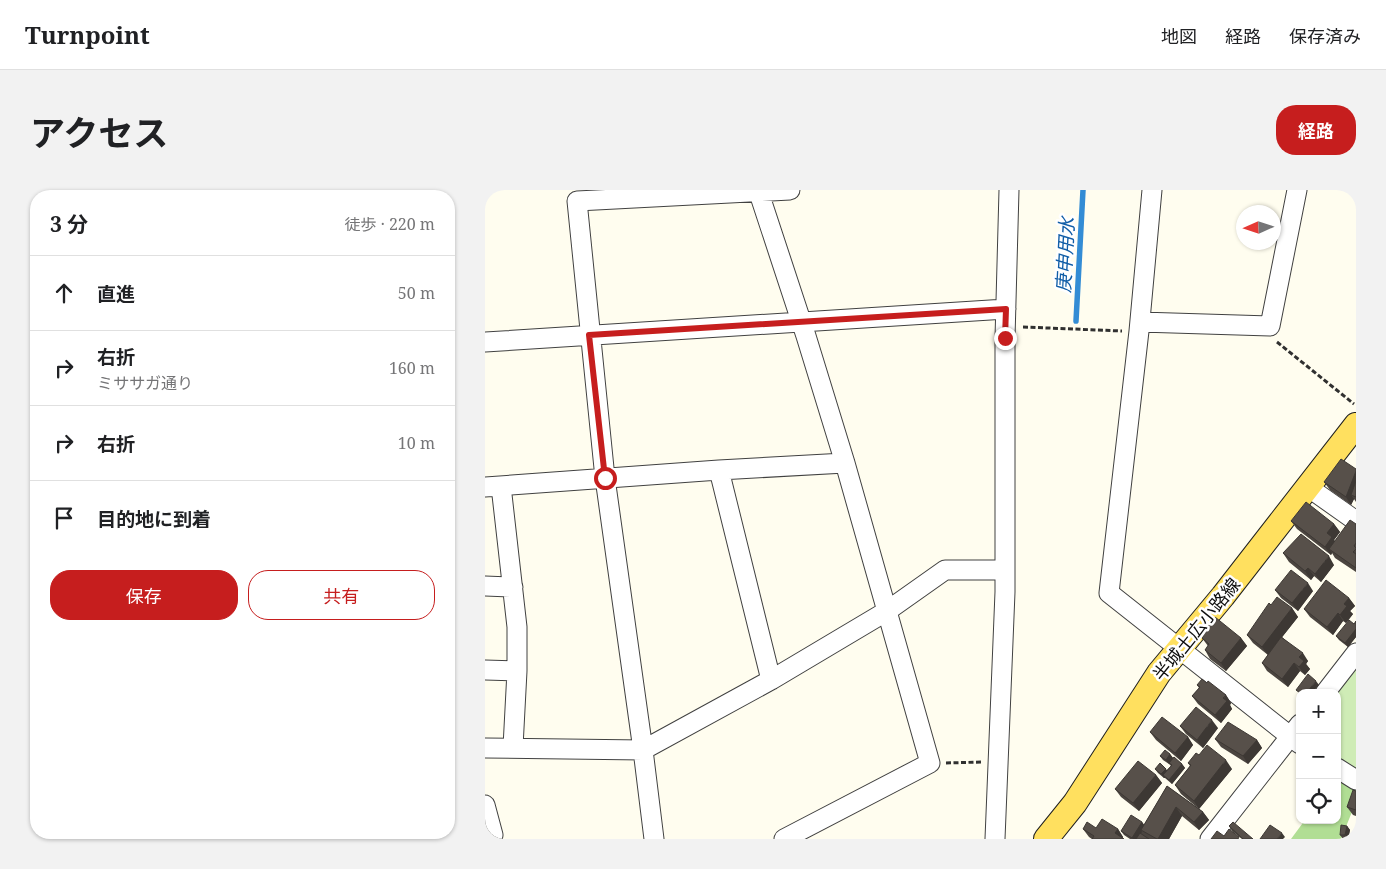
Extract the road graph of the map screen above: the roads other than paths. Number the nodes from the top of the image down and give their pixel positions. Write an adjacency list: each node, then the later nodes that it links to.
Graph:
1 (790, 190): 5 (street)
2 (1009, 190): 7 (street)
3 (1152, 190): 9 (street)
4 (1297, 190): 9 (street)
5 (759, 192): 6 (street); 8 (street)
6 (576, 196): 10 (street)
7 (1006, 309): 8 (street); 19 (street)
8 (801, 321): 10 (street); 13 (street)
9 (1140, 322): 23 (street)
10 (589, 335): 11 (street); 15 (street)
11 (485, 342)
12 (1355, 414): 17 (main road, 半城土広小路線)
13 (845, 464): 14 (street); 22 (street)
14 (719, 470): 15 (street); 27 (street)
15 (605, 478): 16 (street); 32 (street)
16 (493, 487): 21 (street)
17 (1308, 487): 18 (street); 23 (main road, 半城土広小路線)
18 (1356, 521)
19 (1004, 570): 22 (street); 39 (street)
20 (485, 586): 21 (street)
21 (513, 587): 26 (street)
22 (887, 611): 27 (street); 38 (street)
23 (1179, 648): 29 (street); 40 (main road, 半城土広小路線)
24 (1356, 653): 28 (street)
25 (485, 670): 26 (street)
26 (517, 671): 30 (street)
27 (771, 680): 32 (street)
28 (1328, 689)
29 (1296, 735): 41 (street)
30 (513, 747): 31 (street); 32 (street)
31 (485, 748)
32 (643, 750): 37 (street)
33 (1341, 771): 34 (street)
34 (1356, 780)
35 (485, 805): 36 (street)
36 (485, 837)
37 (654, 839)
38 (783, 839)
39 (995, 839)
40 (1046, 839)
41 (1210, 839)

